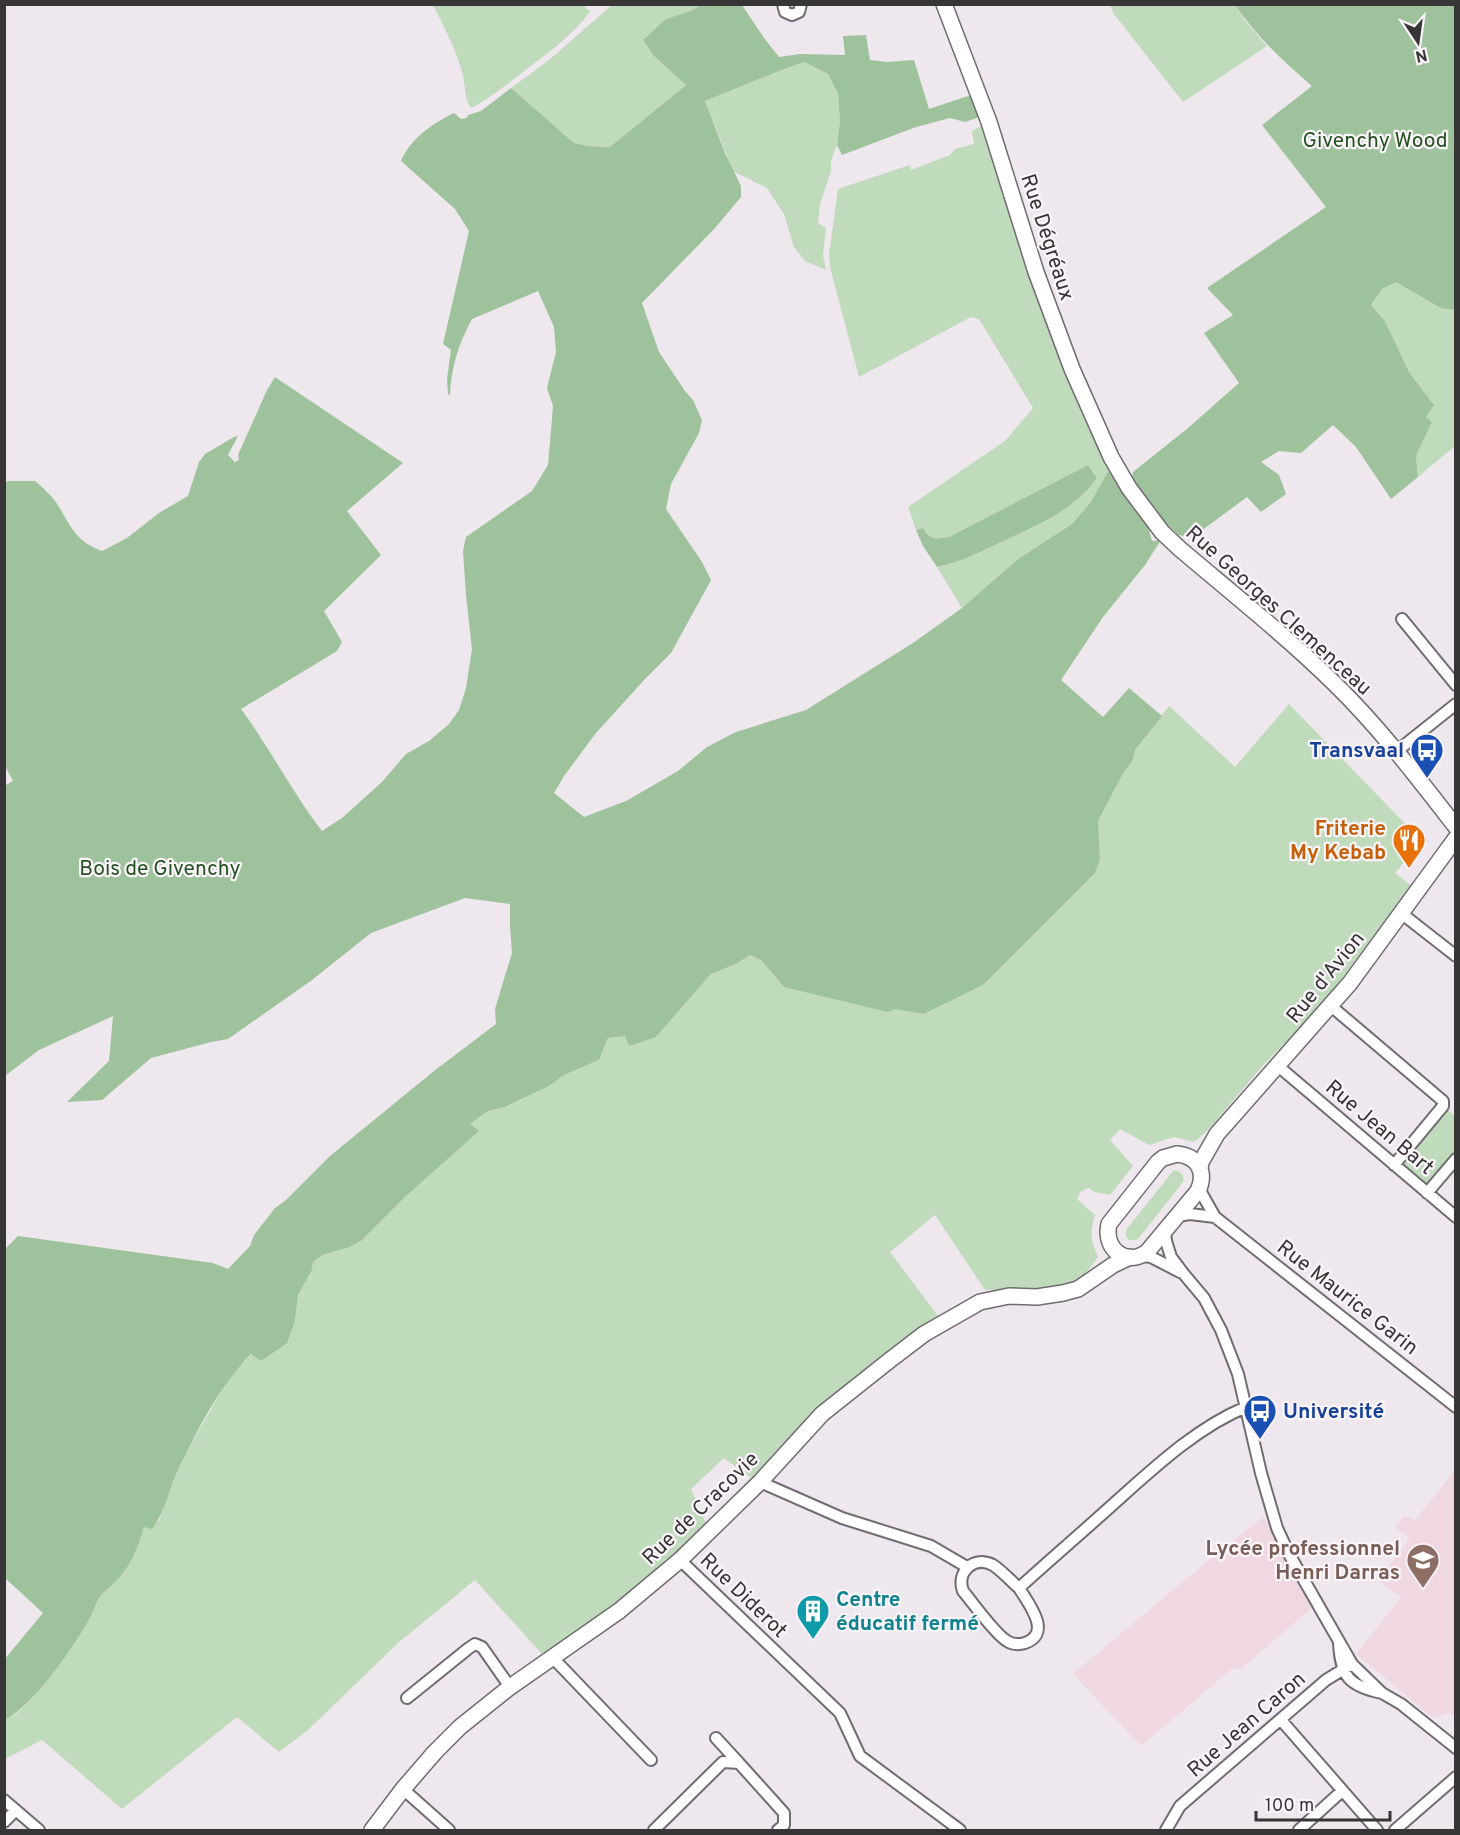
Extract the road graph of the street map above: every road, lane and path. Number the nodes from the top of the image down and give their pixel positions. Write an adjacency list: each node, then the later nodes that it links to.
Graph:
1 (783, 4): 2 (street)
2 (801, 4)
3 (944, 4): 4 (street, Rue Dégréaux)
4 (1123, 478): 8 (street, Rue Georges Clemenceau)
5 (1402, 619): 6 (street)
6 (1455, 685)
7 (1455, 704): 8 (street)
8 (1394, 750): 9 (street, Rue Georges Clemenceau)
9 (1455, 827)
10 (1455, 838): 11 (street, Rue d'Avion)
11 (1401, 913): 12 (street); 13 (street, Rue d'Avion)
12 (1455, 956)
13 (1331, 1006): 14 (street, Rue d'Avion); 18 (street)
14 (1278, 1066): 15 (street, Rue d'Avion); 18 (street, Rue Jean Bart)
15 (1217, 1134): 16 (street, Rue d'Avion); 19 (street, Rue d'Avion)
16 (1181, 1154): 19 (street); 26 (street, Rue d'Avion)
17 (1455, 1160): 21 (street)
18 (1394, 1165): 21 (street, Rue Jean Bart)
19 (1200, 1169): 20 (street)
20 (1200, 1187): 22 (street, Rue de Cracovie); 23 (street, Rue Maurice Garin)
21 (1427, 1193): 24 (street, Rue Jean Bart)
22 (1178, 1216): 23 (street); 25 (street, Rue de Cracovie)
23 (1215, 1217): 31 (street, Rue Maurice Garin)
24 (1455, 1217)
25 (1165, 1231): 27 (street, Rue de Cracovie); 28 (street)
26 (1108, 1241): 27 (street); 29 (street)
27 (1136, 1257): 28 (street); 29 (street, Rue de Cracovie)
28 (1183, 1274): 30 (street)
29 (1091, 1280): 32 (street, Rue de Cracovie)
30 (1246, 1407): 35 (street); 37 (street)
31 (1455, 1407)
32 (760, 1482): 33 (street, Rue de Cracovie); 34 (street)
33 (680, 1560): 36 (street, Rue de Cracovie); 56 (street, Rue Diderot)
34 (967, 1567): 35 (street); 35 (street)
35 (1019, 1588)
36 (553, 1658): 38 (street, Rue de Cracovie); 43 (street)
37 (1348, 1667): 40 (street, Rue Jean Caron); 42 (street)
38 (510, 1687): 39 (street); 46 (street, Rue de Cracovie)
39 (408, 1698)
40 (1281, 1720): 47 (street); 57 (street, Rue Jean Caron)
41 (716, 1738): 44 (street)
42 (1455, 1748)
43 (651, 1761)
44 (739, 1763): 54 (street); 55 (street)
45 (1455, 1777): 60 (street)
46 (403, 1789): 52 (street, Rue de Cracovie); 53 (street)
47 (1342, 1791): 58 (street); 59 (street)
48 (4, 1800): 49 (street)
49 (15, 1811): 50 (street); 51 (street)
50 (4, 1822)
51 (39, 1830)
52 (372, 1830)
53 (448, 1830)
54 (654, 1830)
55 (778, 1830)
56 (960, 1830)
57 (1166, 1830)
58 (1299, 1830)
59 (1377, 1830)
60 (1395, 1830)

